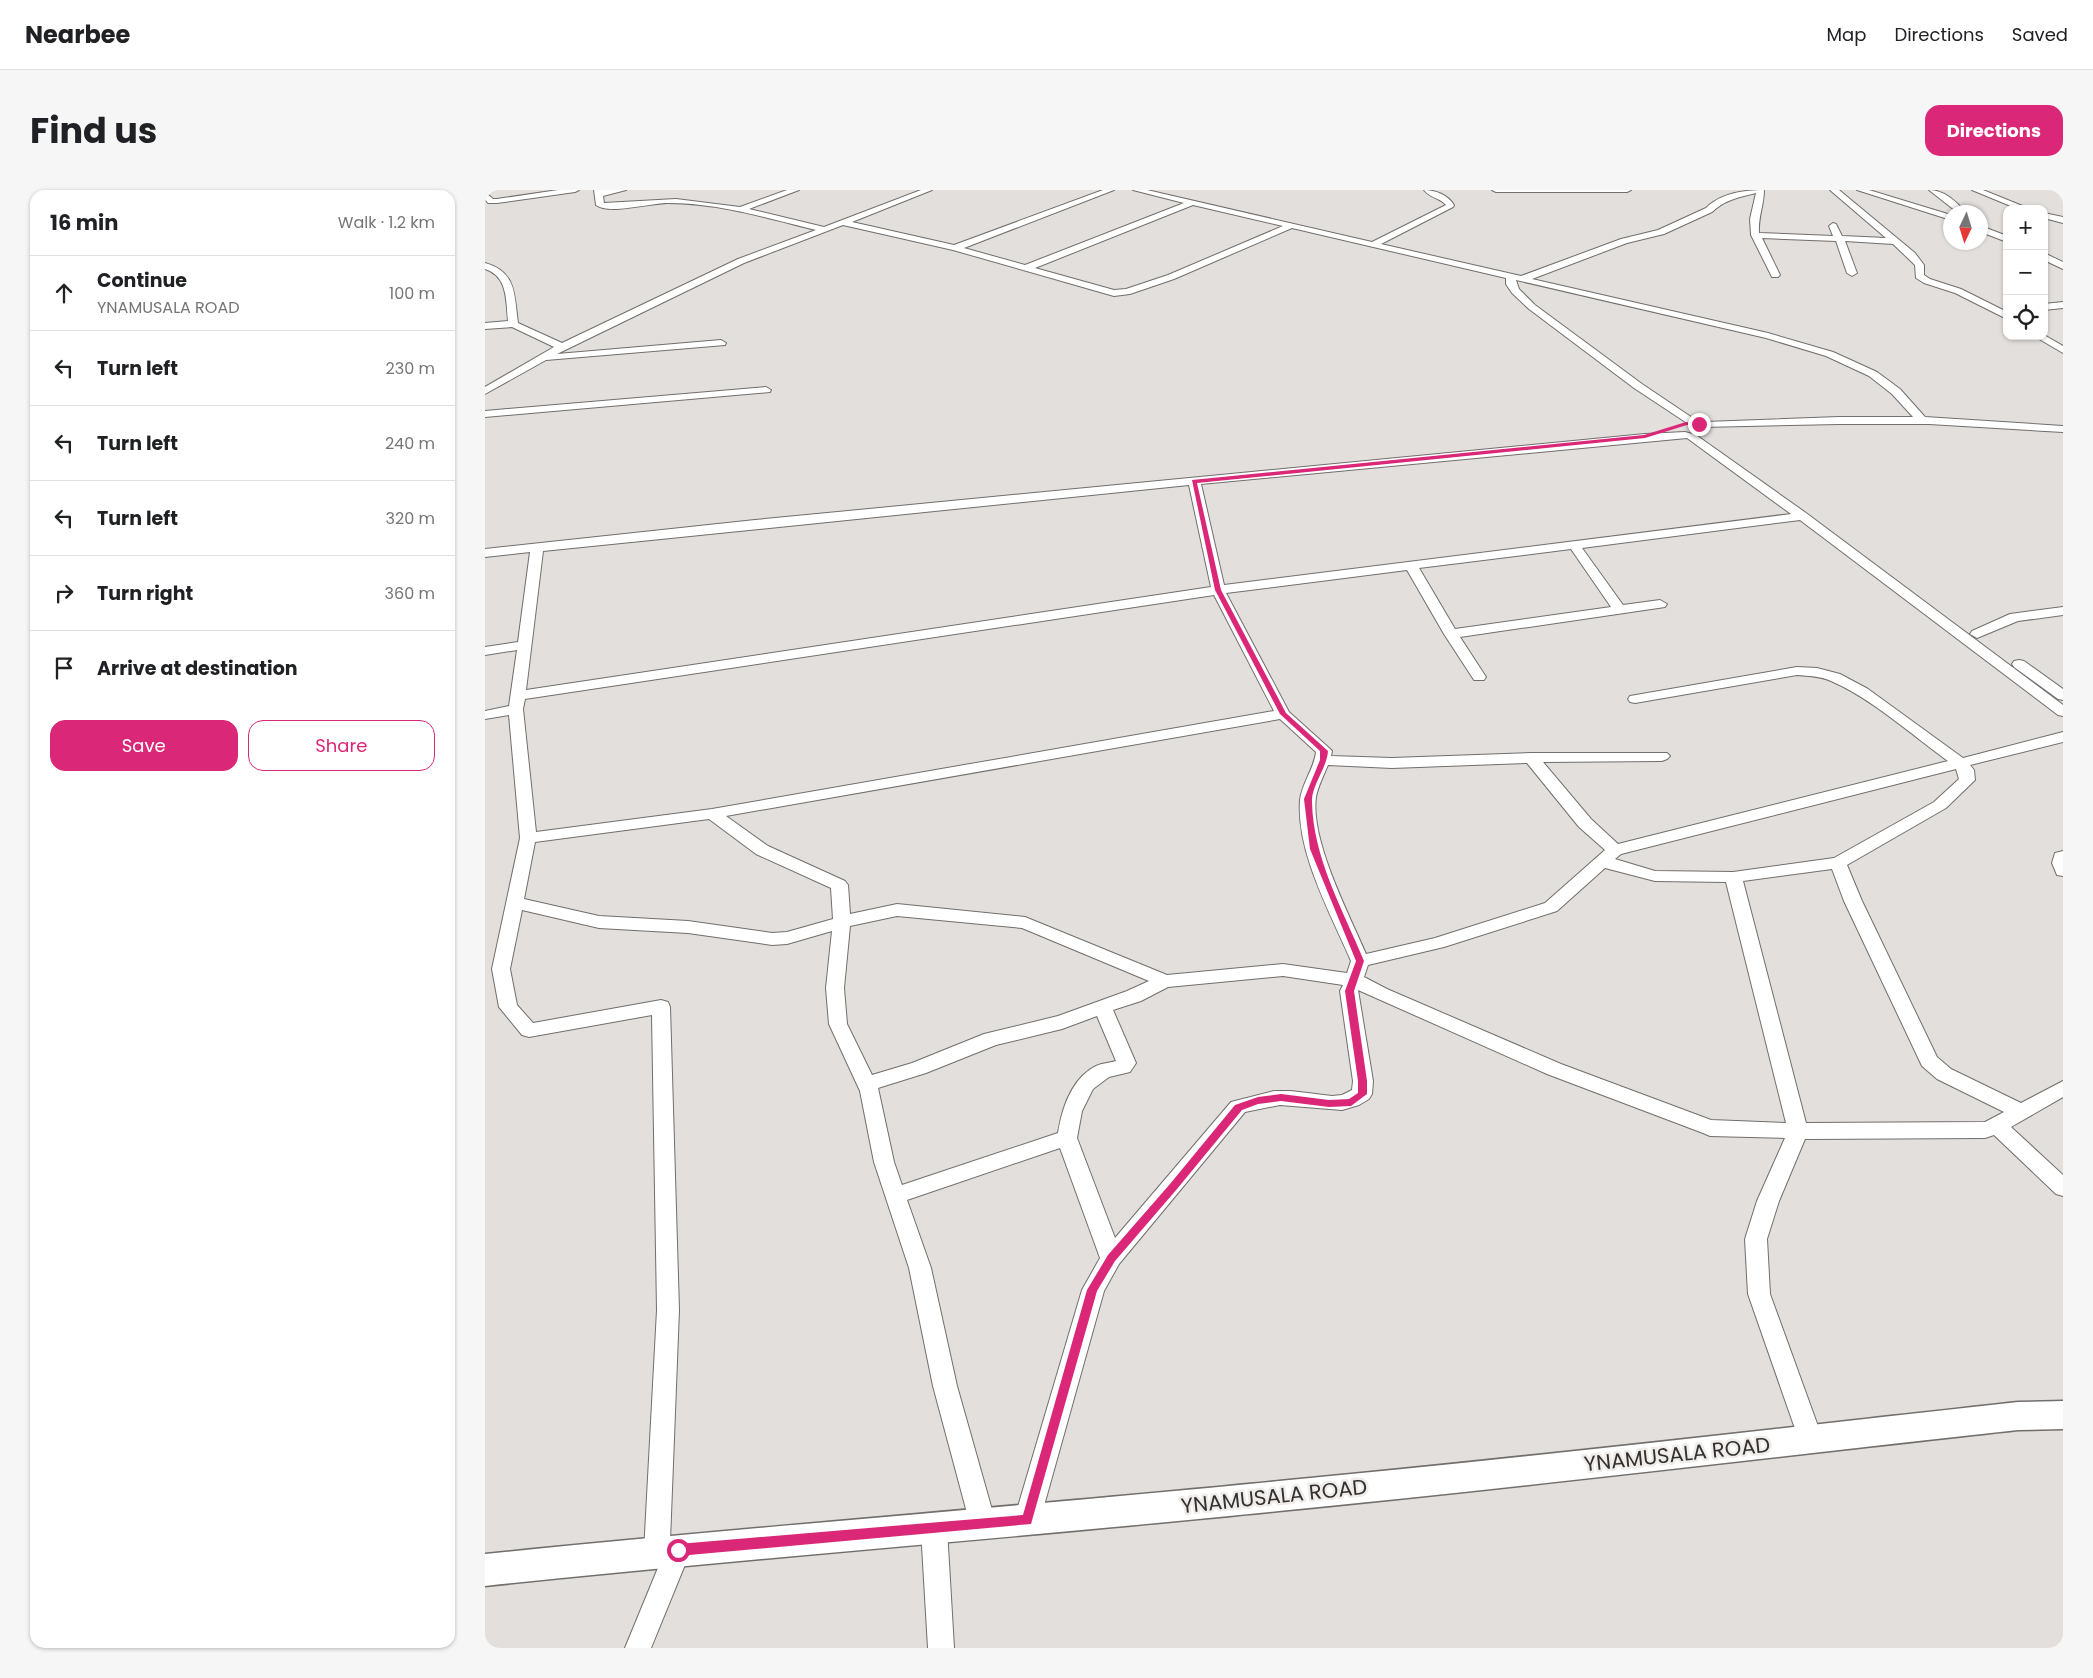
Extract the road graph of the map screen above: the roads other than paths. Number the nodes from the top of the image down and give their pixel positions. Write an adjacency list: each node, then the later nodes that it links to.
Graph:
1 (575, 190): 17 (street)
2 (622, 190): 16 (street)
3 (795, 190): 21 (street)
4 (928, 190): 25 (street)
5 (1109, 190): 35 (street)
6 (1137, 190): 18 (street)
7 (1428, 190): 8 (street); 34 (street)
8 (1435, 190)
9 (1496, 190): 10 (street)
10 (1627, 190)
11 (1759, 190): 30 (street); 43 (street)
12 (1833, 190): 33 (street)
13 (1861, 190): 22 (street)
14 (1933, 190): 19 (street)
15 (1976, 190): 20 (street)
16 (598, 192): 21 (street)
17 (486, 195)
18 (1192, 203): 26 (street); 38 (street)
19 (1954, 205)
20 (2015, 205)
21 (743, 208): 28 (street)
22 (1943, 216)
23 (2048, 216): 24 (street)
24 (2063, 220)
25 (841, 222): 28 (street); 35 (street)
26 (1291, 226): 34 (street); 38 (street)
27 (1833, 226): 32 (street)
28 (823, 229): 51 (street)
29 (1988, 232): 31 (street)
30 (1755, 235): 32 (street); 42 (street)
31 (2003, 237)
32 (1839, 238): 33 (street); 40 (street)
33 (1895, 241): 46 (street)
34 (1372, 245): 41 (street)
35 (955, 248): 38 (street)
36 (2048, 258): 37 (street)
37 (2063, 266)
38 (1026, 268)
39 (488, 269): 47 (street)
40 (1852, 274)
41 (1506, 275): 43 (street); 58 (street); 60 (street)
42 (1775, 275)
43 (1522, 279): 57 (street)
44 (2063, 304): 45 (street)
45 (2048, 306)
46 (2003, 313)
47 (513, 324): 48 (street); 51 (street)
48 (485, 326)
49 (2046, 340): 52 (street)
50 (721, 343): 53 (street)
51 (562, 347): 53 (street)
52 (2063, 350)
53 (542, 358): 55 (street)
54 (766, 390): 56 (street)
55 (485, 391)
56 (485, 414)
57 (1923, 422): 58 (street); 59 (street)
58 (1705, 429): 60 (street); 60 (street); 61 (street); 73 (street)
59 (2063, 429)
60 (1684, 431): 62 (street); 63 (street)
61 (2063, 434)
62 (1194, 481): 65 (street); 68 (street)
63 (1802, 516): 64 (street); 80 (street)
64 (1574, 545): 67 (street); 70 (street)
65 (537, 547): 66 (street); 74 (street)
66 (485, 553)
67 (1411, 565): 68 (street); 72 (street)
68 (1218, 590): 79 (street); 81 (street)
69 (1660, 604): 70 (street)
70 (1620, 610): 72 (street)
71 (2063, 611): 73 (street)
72 (1451, 634): 76 (street)
73 (1977, 634): 77 (street)
74 (524, 645): 75 (street); 79 (street)
75 (485, 651)
76 (1479, 677)
77 (2060, 691)
78 (1635, 699): 87 (street)
79 (517, 703): 82 (street); 89 (street)
80 (2063, 712)
81 (1283, 714): 86 (street); 88 (street)
82 (485, 715)
83 (2063, 737): 87 (street)
84 (1662, 756): 85 (street)
85 (1531, 758): 86 (street); 90 (street)
86 (1323, 760): 98 (street)
87 (1960, 763): 90 (street); 93 (street)
88 (712, 814): 89 (street); 97 (street)
89 (529, 838): 96 (street)
90 (1615, 850): 92 (street)
91 (2063, 856): 94 (street)
92 (1601, 861): 95 (street); 98 (street)
93 (1838, 863): 95 (street); 103 (street)
94 (2063, 871)
95 (1733, 877): 105 (street)
96 (515, 903): 97 (street); 115 (street)
97 (842, 922): 99 (street); 101 (street)
98 (1357, 971): 99 (street); 105 (street); 109 (street)
99 (1165, 981): 100 (street)
100 (1103, 1008): 101 (street); 106 (street)
101 (866, 1084): 108 (street)
102 (2063, 1088): 103 (street)
103 (2021, 1112): 104 (street)
104 (1997, 1126): 105 (street); 107 (street)
105 (1798, 1131): 111 (street)
106 (1067, 1138): 108 (street); 109 (street)
107 (2063, 1188)
108 (895, 1195): 113 (street)
109 (1111, 1258): 112 (street)
110 (2063, 1415): 111 (main road, YNAMUSALA ROAD)
111 (1811, 1440): 112 (main road, YNAMUSALA ROAD)
112 (1027, 1520): 113 (main road, YNAMUSALA ROAD)
113 (983, 1524): 114 (main road, YNAMUSALA ROAD)
114 (934, 1530): 115 (main road, YNAMUSALA ROAD); 118 (street)
115 (667, 1551): 116 (main road, YNAMUSALA ROAD); 117 (street)
116 (485, 1570)
117 (638, 1648)
118 (941, 1648)

